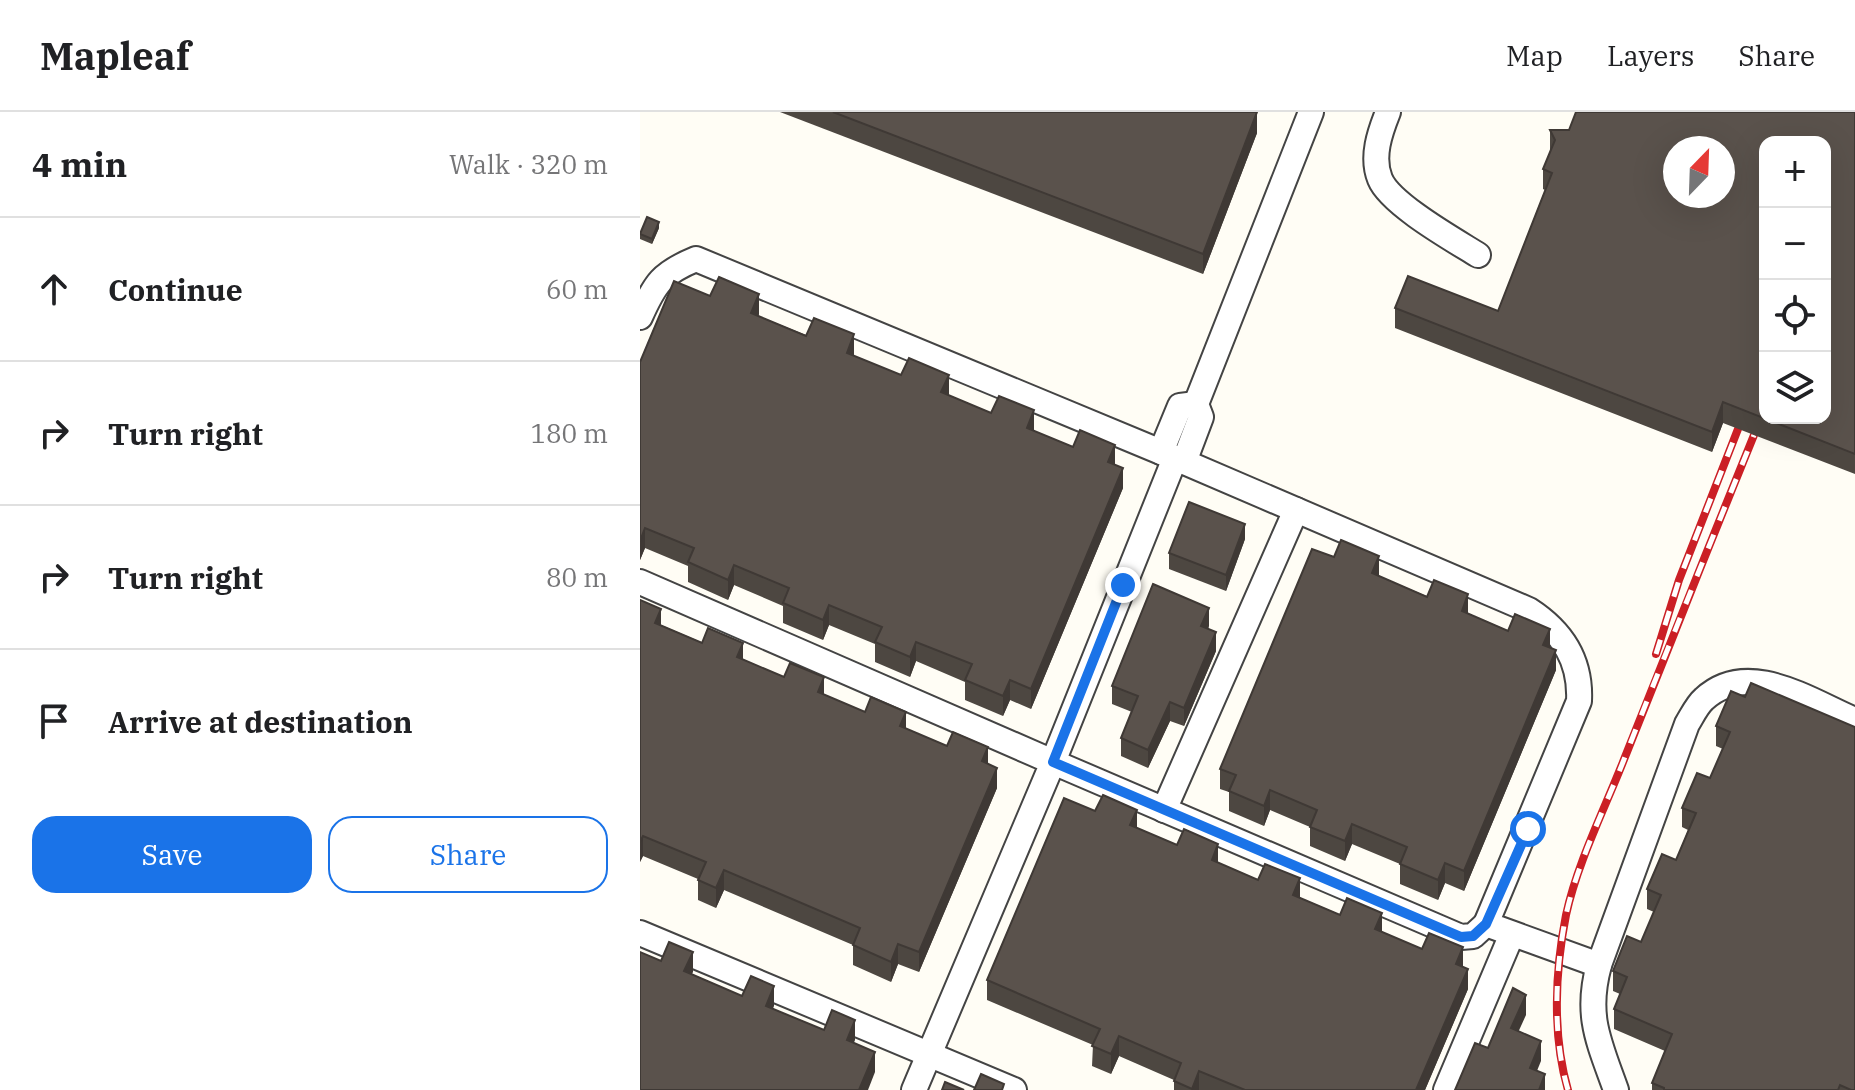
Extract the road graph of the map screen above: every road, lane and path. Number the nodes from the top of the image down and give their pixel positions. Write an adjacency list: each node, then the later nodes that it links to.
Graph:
1 (1311, 112): 5 (lane)
2 (1388, 112): 3 (lane)
3 (1478, 255)
4 (640, 317): 5 (lane)
5 (1173, 457): 6 (lane); 9 (lane)
6 (1296, 510): 10 (lane); 11 (lane)
7 (640, 582): 9 (lane)
8 (1855, 720): 14 (lane)
9 (1053, 762): 10 (lane); 15 (lane)
10 (1164, 810): 11 (lane)
11 (1486, 924): 13 (lane)
12 (640, 933): 15 (lane)
13 (1512, 934): 14 (lane); 18 (lane)
14 (1599, 965): 19 (lane)
15 (929, 1054): 16 (lane); 17 (lane)
16 (914, 1090)
17 (1014, 1090)
18 (1446, 1090)
19 (1616, 1090)

